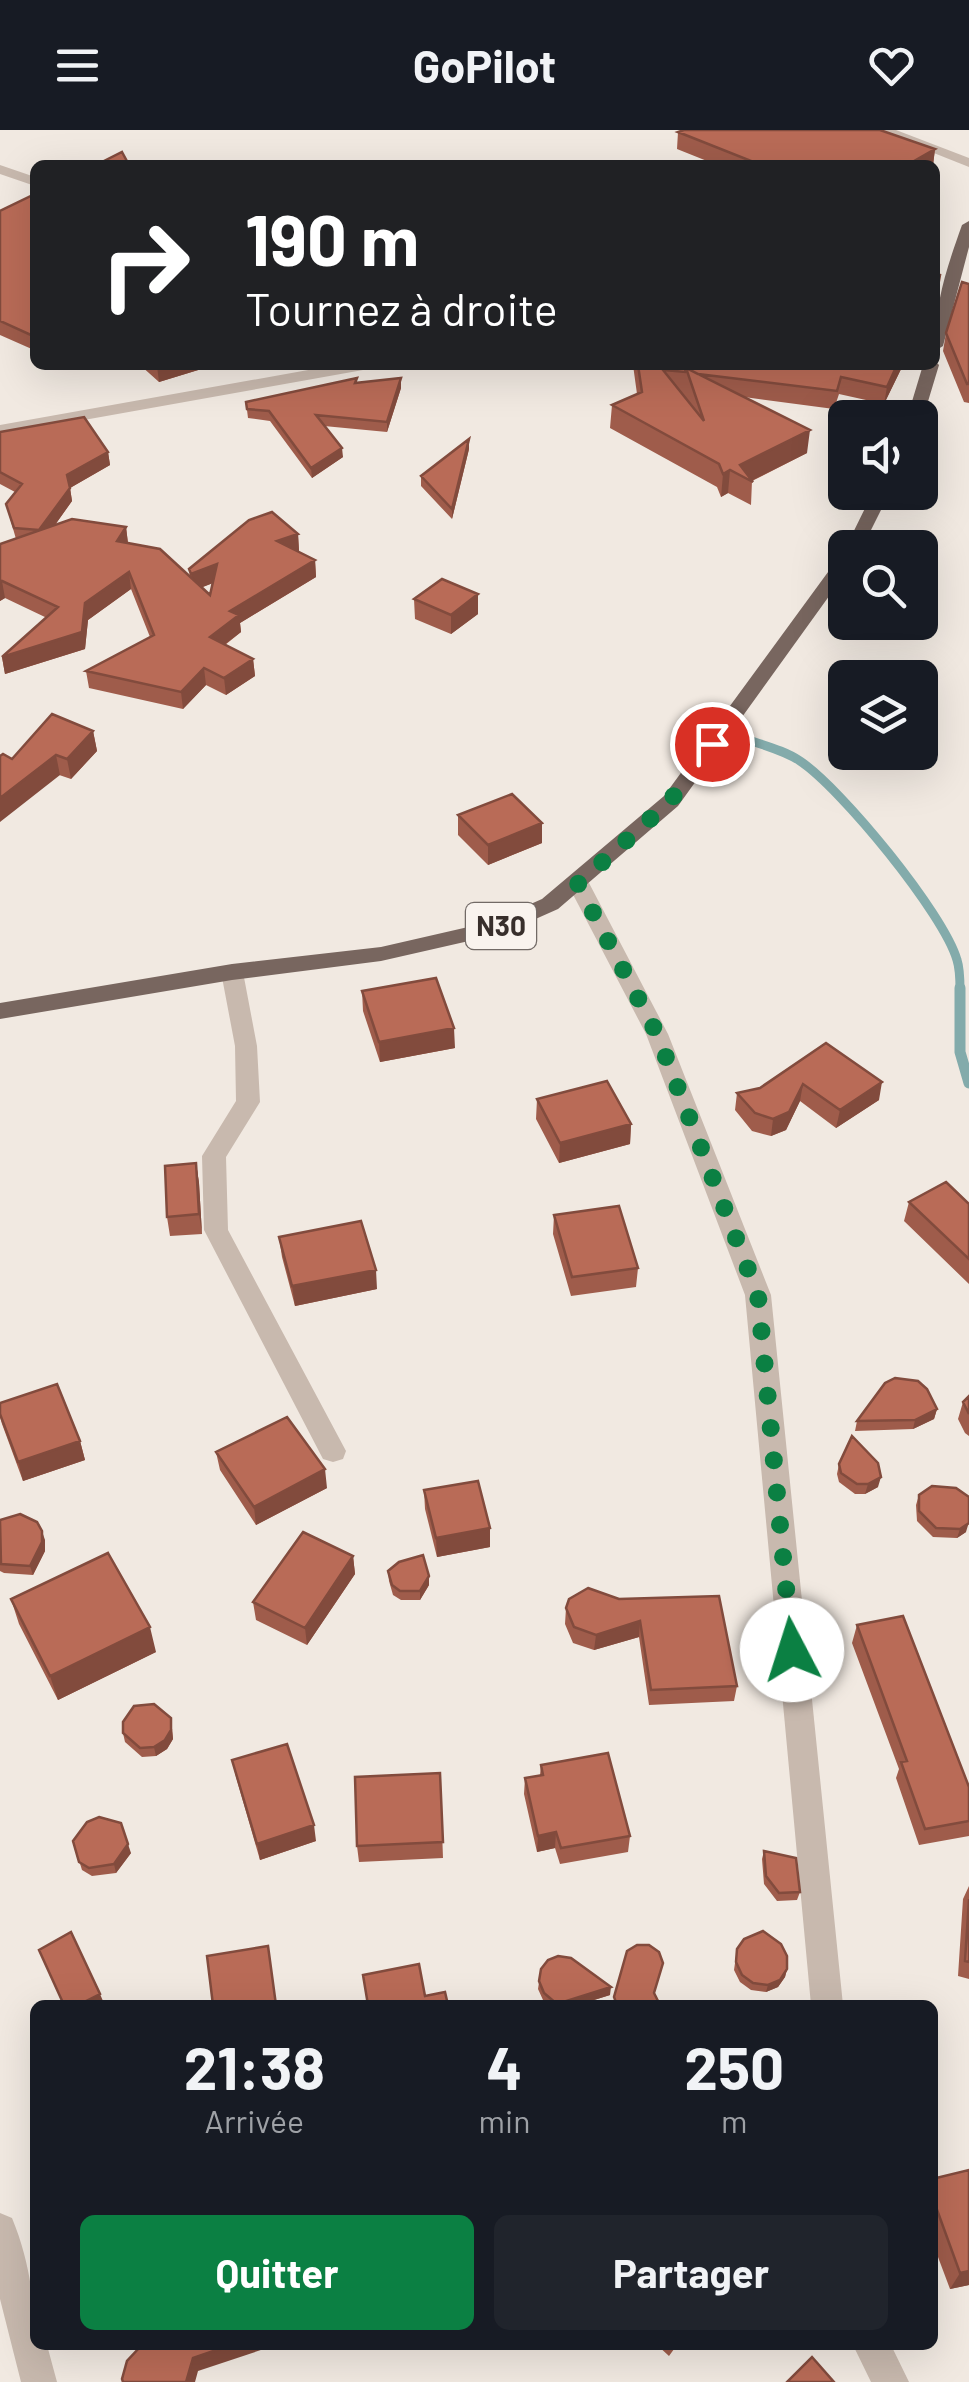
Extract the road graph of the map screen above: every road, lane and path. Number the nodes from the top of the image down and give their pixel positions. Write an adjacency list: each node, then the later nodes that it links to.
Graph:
1 (882, 130): 2 (street)
2 (969, 163)
3 (0, 169): 4 (street)
4 (30, 180)
5 (969, 225): 6 (main road)
6 (948, 287): 7 (street); 8 (main road)
7 (969, 294)
8 (940, 323)
9 (335, 370): 12 (street)
10 (929, 370): 11 (main road)
11 (920, 400)
12 (0, 430)
13 (828, 584): 14 (main road, N30)
14 (578, 884): 15 (main road, N30); 18 (street)
15 (232, 972): 16 (main road, N30); 17 (street)
16 (0, 1012)
17 (333, 1451)
18 (827, 2000)
19 (0, 2230): 20 (street)
20 (30, 2347)
21 (31, 2350): 23 (street)
22 (874, 2350): 24 (street)
23 (39, 2382)
24 (892, 2382)

